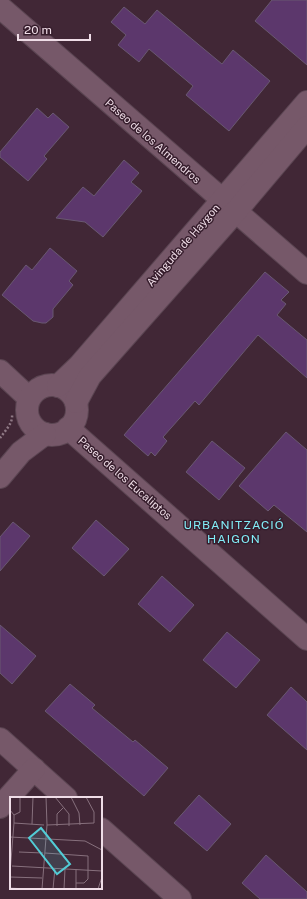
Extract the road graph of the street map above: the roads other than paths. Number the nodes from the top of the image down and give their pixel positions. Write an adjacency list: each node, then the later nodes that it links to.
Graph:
1 (0, 7): 4 (street, Paseo de los Almendros)
2 (307, 102): 4 (street, Avinguda de Haygon)
3 (307, 127): 4 (street, Avinguda de Haygon)
4 (229, 206): 5 (street, Paseo de los Almendros); 7 (street, Avinguda de Haygon); 9 (street, Avinguda de Haygon)
5 (307, 273)
6 (0, 371): 8 (street)
7 (58, 386): 8 (street); 9 (street)
8 (30, 398): 10 (street)
9 (76, 402): 11 (street)
10 (29, 420): 12 (street); 13 (street)
11 (68, 428): 12 (street); 15 (street, Paseo de los Eucaliptos)
12 (45, 434): 14 (street)
13 (0, 458)
14 (0, 477)
15 (307, 639)
16 (0, 739): 17 (street)
17 (34, 769): 18 (street); 19 (street)
18 (65, 797)
19 (0, 807)
20 (102, 830): 21 (street)
21 (180, 899)

